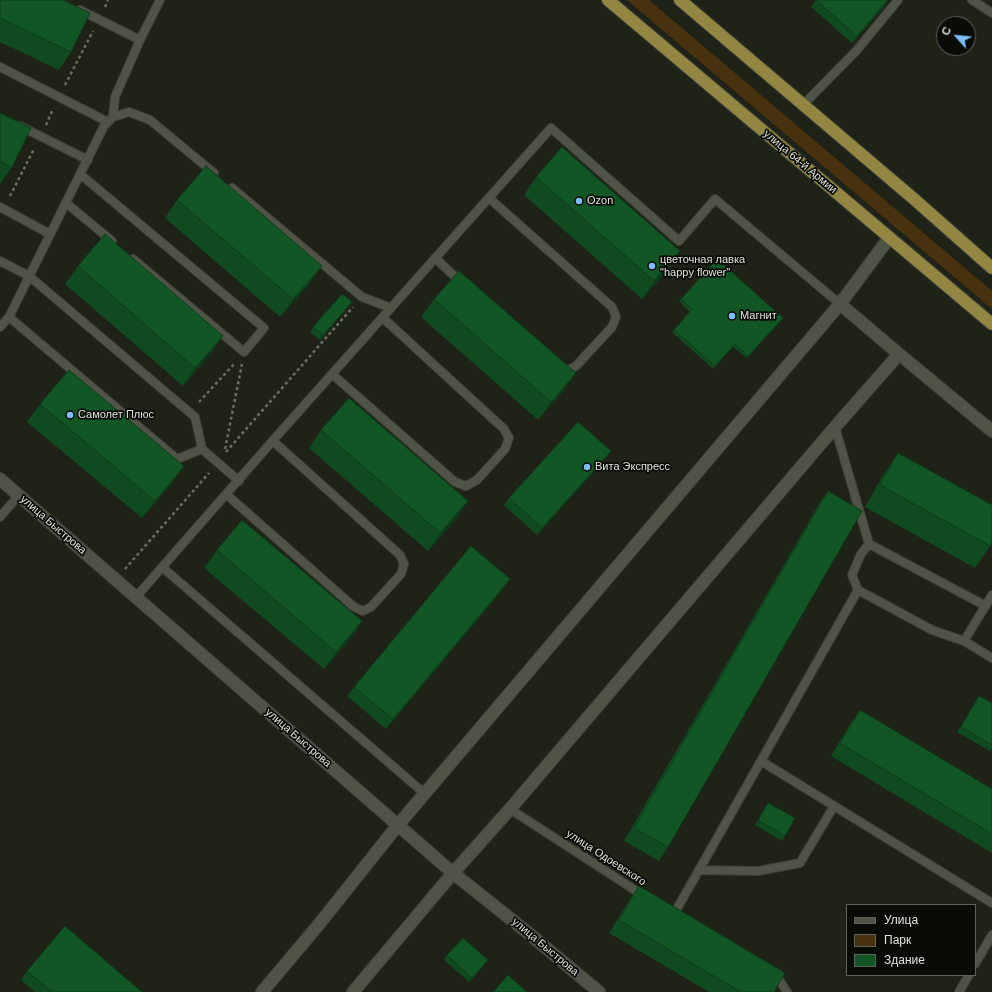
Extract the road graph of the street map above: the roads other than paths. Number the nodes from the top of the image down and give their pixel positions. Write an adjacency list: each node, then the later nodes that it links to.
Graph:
1 (608, 0): 19 (highway, улица 64-й Армии)
2 (680, 0): 10 (highway)
3 (898, 0): 10 (lane)
4 (972, 0): 7 (lane)
5 (158, 1): 8 (lane)
6 (72, 6): 8 (lane)
7 (992, 12)
8 (140, 40): 11 (lane)
9 (0, 68): 11 (lane)
10 (803, 105): 22 (highway)
11 (111, 120): 13 (lane); 26 (lane)
12 (13, 123): 13 (lane)
13 (88, 160): 14 (lane)
14 (80, 174): 16 (lane); 16 (lane)
15 (489, 198): 20 (lane); 25 (lane); 32 (lane)
16 (66, 203): 18 (lane)
17 (0, 207): 18 (lane)
18 (50, 234): 23 (lane)
19 (889, 238): 25 (street); 29 (highway, улица 64-й Армии)
20 (435, 258): 24 (lane); 26 (lane)
21 (0, 261): 23 (lane)
22 (992, 268)
23 (29, 276): 27 (lane); 37 (lane)
24 (470, 290)
25 (840, 304): 31 (street); 52 (street)
26 (391, 308): 28 (lane)
27 (9, 316): 30 (lane); 37 (lane)
28 (383, 318): 33 (lane); 33 (lane)
29 (992, 324)
30 (0, 327)
31 (899, 354): 34 (street); 35 (street)
32 (556, 368)
33 (332, 374): 36 (lane)
34 (835, 427): 43 (lane); 54 (street)
35 (992, 431)
36 (273, 441): 39 (lane); 40 (lane)
37 (202, 449): 39 (lane)
38 (0, 479): 41 (street, улица Быстрова)
39 (239, 481): 40 (lane)
40 (226, 494): 44 (lane)
41 (19, 495): 42 (lane); 47 (street, улица Быстрова)
42 (0, 517)
43 (869, 544): 45 (lane); 48 (lane)
44 (162, 566): 47 (lane); 52 (lane)
45 (858, 590): 49 (lane); 51 (lane)
46 (992, 595): 48 (lane)
47 (136, 597): 55 (street, улица Быстрова)
48 (986, 606): 49 (lane)
49 (964, 641): 50 (lane)
50 (992, 658)
51 (761, 761): 53 (lane); 56 (lane)
52 (424, 793): 55 (street)
53 (834, 806): 56 (lane); 59 (lane)
54 (510, 809): 57 (street); 58 (lane, улица Одоевского)
55 (398, 825): 57 (street, улица Быстрова); 65 (street)
56 (699, 870): 60 (lane)
57 (452, 873): 66 (street); 67 (street, улица Быстрова)
58 (648, 899)
59 (992, 903)
60 (674, 914)
61 (992, 935): 62 (lane)
62 (976, 962)
63 (768, 968): 68 (lane)
64 (968, 976): 69 (lane)
65 (262, 992)
66 (353, 992)
67 (599, 992)
68 (787, 992)
69 (959, 992)

